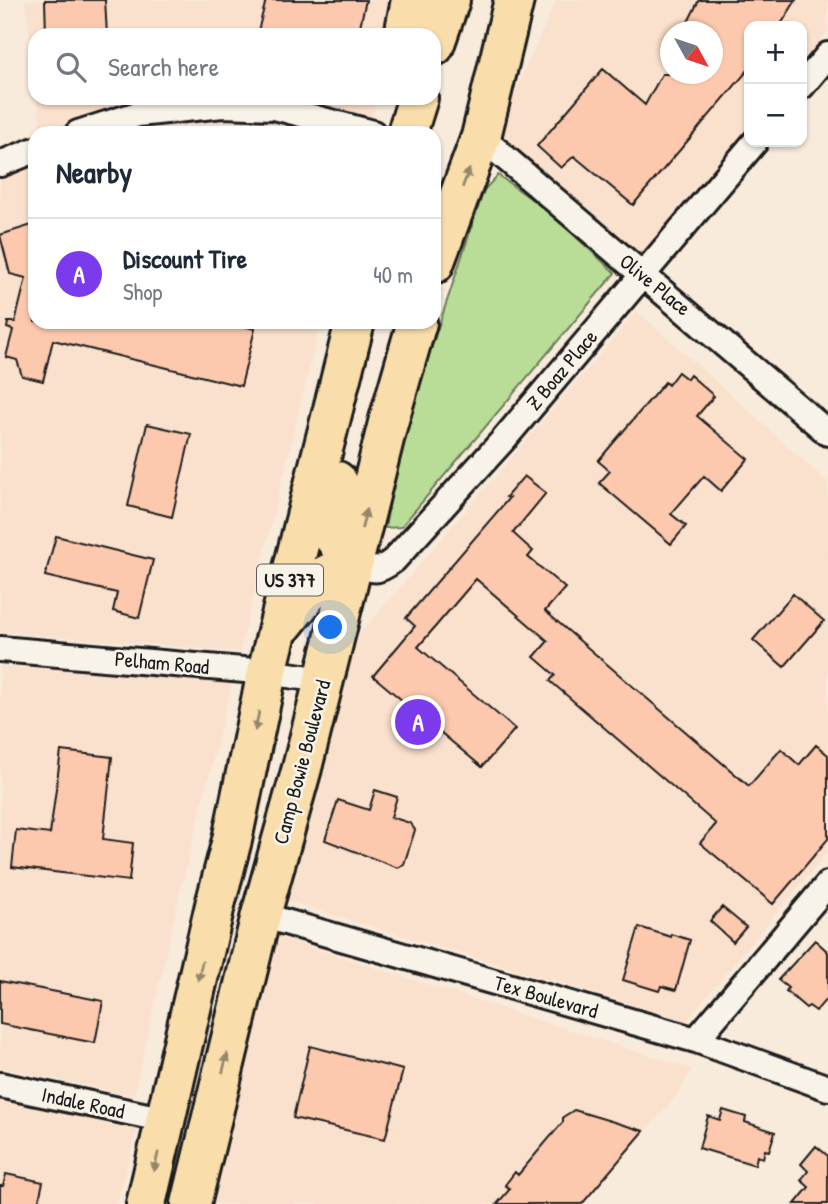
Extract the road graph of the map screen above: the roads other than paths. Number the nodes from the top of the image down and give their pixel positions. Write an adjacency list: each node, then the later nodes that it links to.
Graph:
1 (411, 0): 5 (main road)
2 (450, 0): 6 (main road)
3 (514, 0): 17 (main road)
4 (538, 0): 17 (main road)
5 (405, 28)
6 (440, 28)
7 (828, 55): 8 (street)
8 (804, 84)
9 (223, 105): 14 (street)
10 (223, 105): 13 (street)
11 (405, 105): 15 (main road)
12 (416, 105): 16 (main road)
13 (100, 126)
14 (346, 126)
15 (406, 126)
16 (408, 126)
17 (481, 138): 21 (main road, one-way to 17); 22 (street, Olive Place)
18 (751, 147): 22 (street, Z Boaz Place)
19 (28, 153): 20 (street)
20 (0, 164)
21 (441, 245)
22 (642, 276): 27 (street, Olive Place); 28 (street, Z Boaz Place)
23 (395, 329): 26 (main road)
24 (415, 329): 26 (main road, Camp Bowie Boulevard / US 377)
25 (352, 334): 28 (main road); 29 (main road, US 377)
26 (388, 423): 28 (main road, Camp Bowie Boulevard / US 377, one-way to 26)
27 (828, 433)
28 (354, 561): 29 (main road); 32 (main road, Camp Bowie Boulevard / US 377)
29 (277, 633): 31 (main road, US 377)
30 (0, 649): 31 (street, Pelham Road)
31 (267, 672): 32 (street, Pelham Road); 34 (main road, US 377, one-way to 34)
32 (324, 680): 35 (main road, Camp Bowie Boulevard / US 377)
33 (828, 884): 36 (street)
34 (215, 905): 35 (main road); 39 (main road, US 377, one-way to 39)
35 (261, 915): 36 (street, Tex Boulevard); 40 (main road, Camp Bowie Boulevard / US 377, one-way to 35)
36 (696, 1040): 38 (street, Tex Boulevard)
37 (0, 1085): 39 (street, Indale Road)
38 (828, 1088)
39 (166, 1121): 40 (main road); 41 (main road, US 377, one-way to 41)
40 (208, 1129): 42 (main road, Camp Bowie Boulevard / US 377)
41 (146, 1204)
42 (191, 1204)

